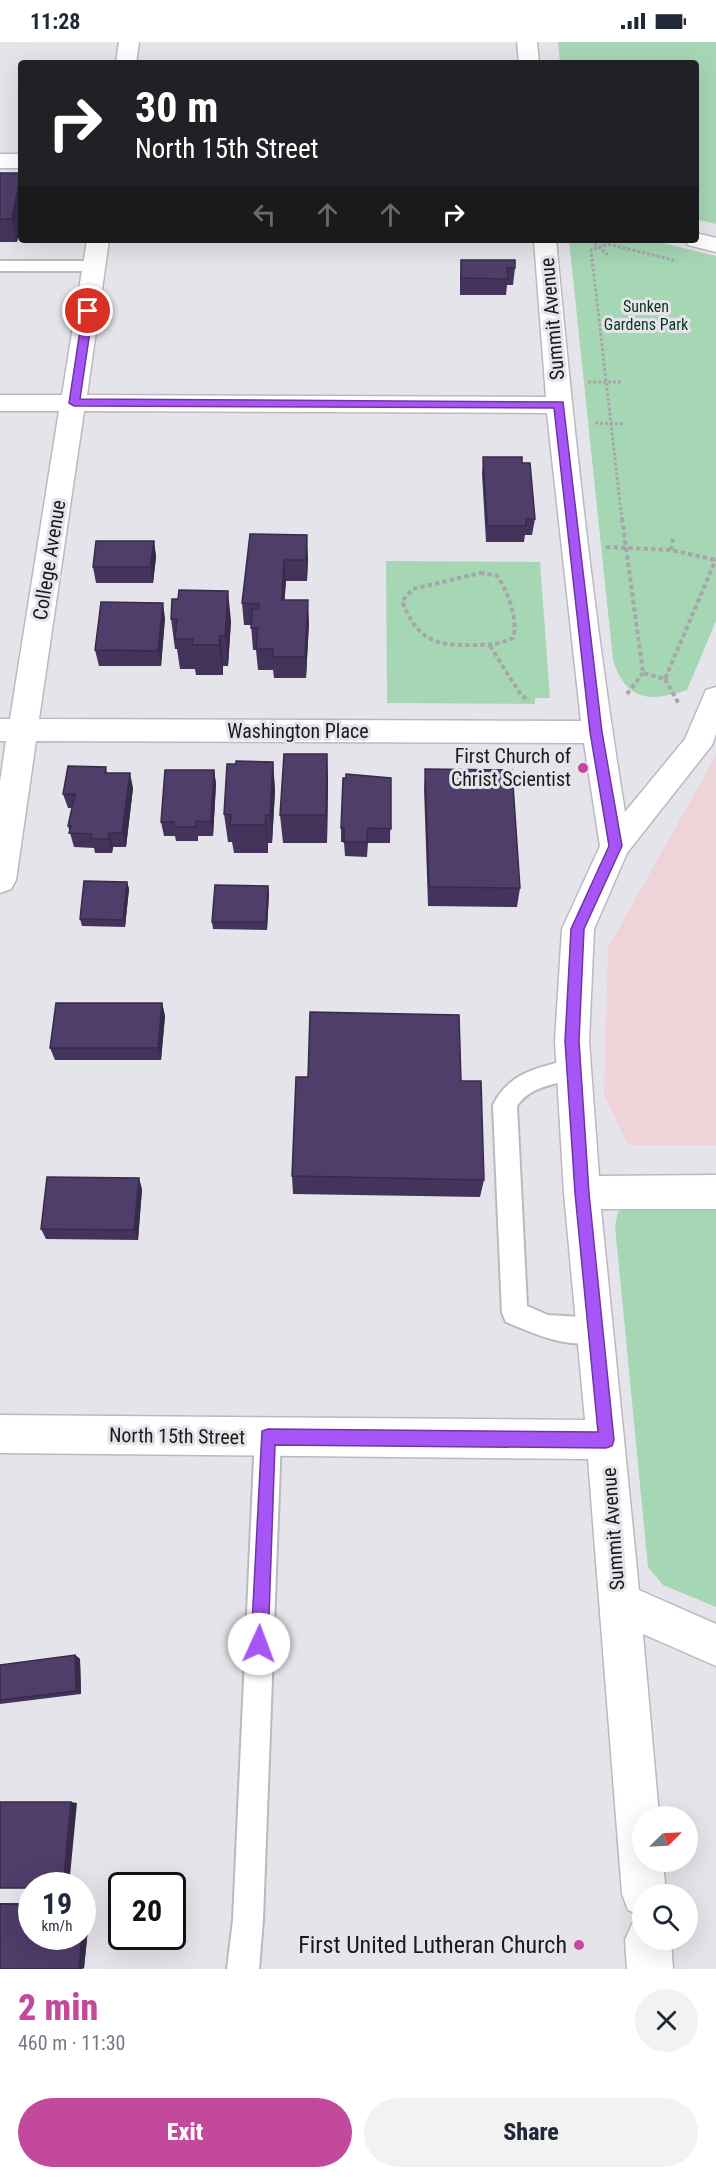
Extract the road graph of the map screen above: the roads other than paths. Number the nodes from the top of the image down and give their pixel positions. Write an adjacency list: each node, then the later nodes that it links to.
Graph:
1 (129, 42): 3 (street)
2 (527, 42): 4 (street)
3 (126, 60)
4 (529, 60)
5 (0, 161): 6 (street)
6 (18, 161)
7 (699, 241): 9 (street)
8 (545, 243): 14 (street, Summit Avenue)
9 (716, 245)
10 (97, 253): 11 (lane); 13 (street, College Avenue)
11 (0, 266)
12 (0, 403): 13 (street)
13 (74, 403): 14 (street); 16 (street, College Avenue)
14 (559, 405): 17 (street, Summit Avenue)
15 (716, 698): 18 (street)
16 (11, 730): 17 (street, Washington Place); 19 (street, College Avenue)
17 (596, 732): 18 (street, Summit Avenue)
18 (615, 846): 20 (street, Summit Avenue)
19 (0, 880)
20 (573, 1069): 22 (street, Summit Avenue); 23 (lane)
21 (716, 1192): 22 (street)
22 (582, 1193): 23 (street, Summit Avenue)
23 (596, 1330): 26 (street, Summit Avenue)
24 (0, 1434): 25 (street, North 15th Street)
25 (268, 1437): 26 (street, North 15th Street); 31 (lane)
26 (606, 1440): 27 (street, Summit Avenue)
27 (619, 1602): 28 (street); 29 (street, Summit Avenue)
28 (716, 1645)
29 (643, 1884)
30 (649, 1950): 32 (street)
31 (243, 1969)
32 (650, 1969)

